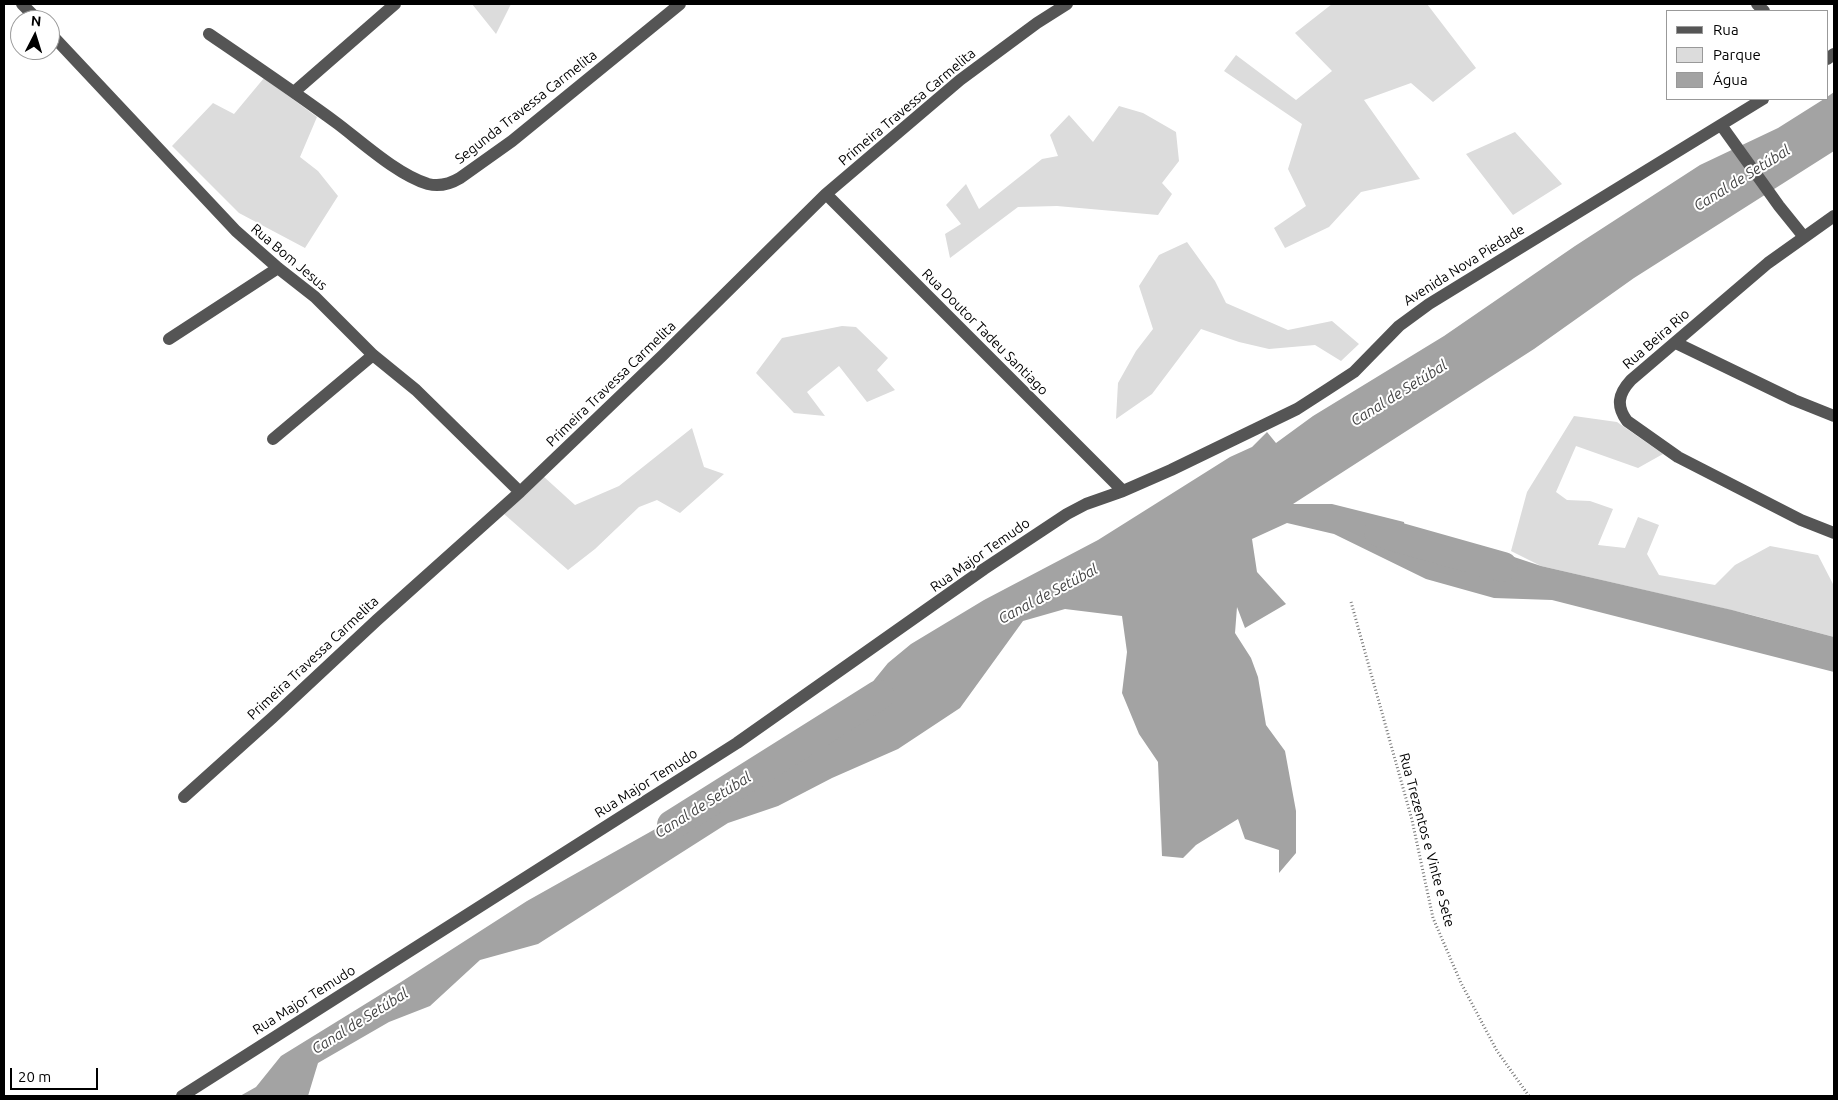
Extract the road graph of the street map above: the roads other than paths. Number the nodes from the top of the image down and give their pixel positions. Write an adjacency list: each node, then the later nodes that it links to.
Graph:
1 (395, 4): 6 (street)
2 (680, 4): 6 (street, Segunda Travessa Carmelita)
3 (1067, 4): 9 (street, Primeira Travessa Carmelita)
4 (210, 34): 6 (street, Segunda Travessa Carmelita)
5 (60, 44): 12 (street, Rua Bom Jesus)
6 (294, 92)
7 (1761, 100): 8 (street, Avenida Nova Piedade)
8 (1721, 125): 11 (street); 18 (street, Avenida Nova Piedade)
9 (826, 194): 18 (street, Rua Doutor Tadeu Santiago); 19 (street, Primeira Travessa Carmelita)
10 (1834, 216): 11 (street)
11 (1804, 237): 14 (street, Rua Beira Rio)
12 (278, 268): 13 (street); 15 (street, Rua Bom Jesus)
13 (169, 338)
14 (1676, 343): 16 (street); 20 (street, Rua Beira Rio)
15 (373, 355): 17 (street); 19 (street, Rua Bom Jesus)
16 (1834, 416)
17 (273, 439)
18 (1122, 491): 22 (street, Rua Major Temudo)
19 (520, 492): 21 (street, Primeira Travessa Carmelita)
20 (1834, 533)
21 (184, 798)
22 (182, 1096)

